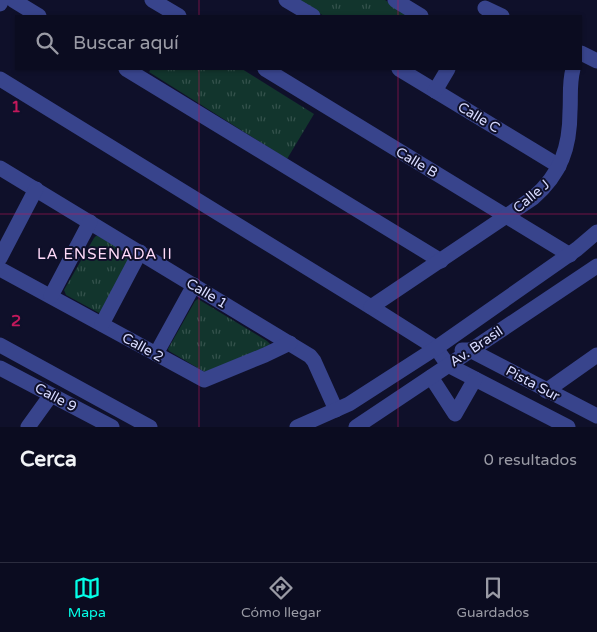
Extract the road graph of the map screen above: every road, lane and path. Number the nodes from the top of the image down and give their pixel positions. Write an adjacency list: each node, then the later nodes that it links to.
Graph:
1 (2, 0): 6 (street)
2 (13, 0): 8 (street)
3 (152, 0): 9 (street)
4 (286, 0): 10 (street)
5 (395, 0): 11 (street)
6 (0, 4)
7 (484, 8): 12 (street)
8 (37, 15)
9 (177, 15)
10 (311, 15)
11 (419, 15)
12 (500, 15)
13 (582, 54): 14 (street)
14 (597, 61)
15 (128, 70): 32 (street)
16 (267, 70): 25 (street, Calle B)
17 (401, 70): 21 (street, Calle C)
18 (447, 70): 21 (street)
19 (572, 70): 22 (street, Calle J)
20 (0, 79): 37 (street)
21 (435, 90): 22 (street, Calle C)
22 (559, 166): 25 (street, Calle J)
23 (0, 168): 24 (street, Calle 1)
24 (36, 189): 26 (street, Calle 1); 31 (street)
25 (507, 216): 30 (street, Calle B); 32 (street, Calle J)
26 (90, 222): 29 (street, Calle 1); 36 (street)
27 (597, 232): 30 (street)
28 (597, 242): 30 (street)
29 (140, 252): 35 (street, Calle 1); 38 (street)
30 (570, 254): 41 (street)
31 (0, 258)
32 (441, 261): 37 (street, Calle J)
33 (597, 266): 42 (street, Av. Brasil)
34 (0, 269): 36 (street, Calle 2)
35 (194, 285): 39 (street, Calle 1); 43 (street)
36 (50, 296): 38 (street, Calle 2)
37 (371, 307): 41 (street)
38 (102, 324): 43 (street, Calle 2)
39 (290, 342): 43 (street, Calle 2); 51 (street, Calle 1)
40 (0, 346): 55 (street)
41 (436, 348): 42 (street); 45 (street); 51 (street)
42 (470, 350): 45 (street, Av. Brasil); 49 (street, Pista Sur)
43 (156, 354)
44 (597, 355): 49 (street)
45 (448, 366): 47 (street, Av. Brasil); 48 (street)
46 (0, 368): 50 (street, Calle 9)
47 (431, 377): 48 (street); 57 (street, Av. Brasil)
48 (475, 379): 58 (street)
49 (546, 390): 52 (street, Pista Sur)
50 (51, 395): 53 (street); 54 (street, Calle 9)
51 (336, 410): 56 (street)
52 (597, 416)
53 (28, 427)
54 (112, 427)
55 (150, 427)
56 (297, 427)
57 (356, 427)
58 (568, 427)

